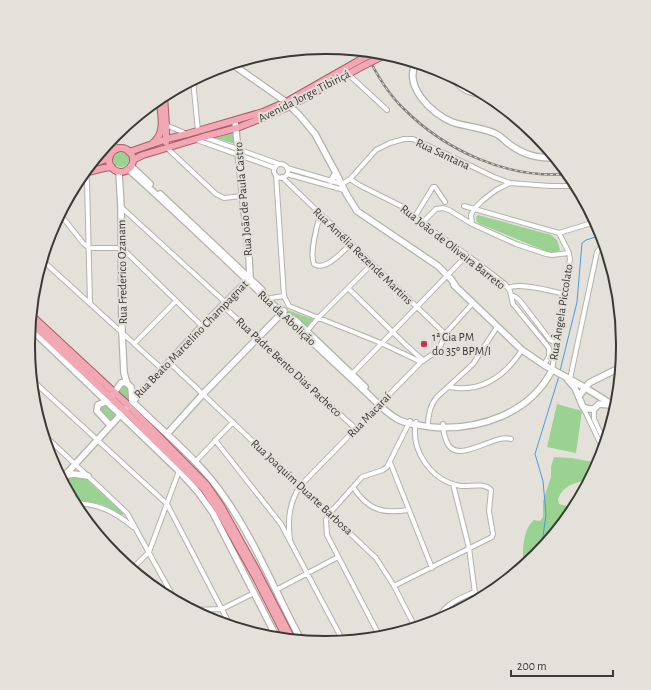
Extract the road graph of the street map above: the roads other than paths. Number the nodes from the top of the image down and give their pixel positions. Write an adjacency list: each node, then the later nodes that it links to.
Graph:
1 (367, 58): 3 (main road, Avenida Jorge Tibiriçá, bridge)
2 (374, 59): 3 (main road, Avenida Jorge Tibiriçá, bridge)
3 (359, 64): 6 (main road, Avenida Jorge Tibiriçá); 11 (main road, Avenida Jorge Tibiriçá)
4 (238, 68): 11 (main road)
5 (413, 68): 31 (main road)
6 (348, 74): 11 (main road, Avenida Jorge Tibiriçá); 13 (street)
7 (194, 86): 17 (street)
8 (458, 86): 9 (street)
9 (472, 93)
10 (164, 103): 15 (main road)
11 (288, 104): 14 (main road, Avenida Jorge Tibiriçá); 16 (main road, Avenida Jorge Tibiriçá); 40 (main road)
12 (160, 107): 22 (main road)
13 (387, 110)
14 (235, 121): 16 (main road, Rua João de Paula Castro); 17 (main road, Avenida Jorge Tibiriçá)
15 (166, 125): 18 (street); 20 (main road)
16 (237, 128): 19 (main road, Avenida Jorge Tibiriçá); 27 (main road, Rua João de Paula Castro)
17 (198, 131): 18 (main road, Avenida Jorge Tibiriçá)
18 (187, 134): 20 (main road, Avenida Jorge Tibiriçá)
19 (203, 136): 21 (main road, Avenida Jorge Tibiriçá); 27 (street)
20 (167, 139): 22 (main road, Avenida Jorge Tibiriçá); 29 (main road)
21 (194, 139): 24 (main road, Avenida Jorge Tibiriçá); 27 (street)
22 (151, 145): 26 (main road, Avenida Jorge Tibiriçá)
23 (114, 146): 25 (main road)
24 (167, 148): 29 (main road, Avenida Jorge Tibiriçá); 50 (street)
25 (117, 149): 26 (main road); 30 (main road)
26 (129, 152): 34 (main road)
27 (239, 152): 33 (street); 36 (street); 50 (main road, Rua João de Paula Castro)
28 (107, 153): 30 (main road)
29 (143, 155): 34 (main road, Avenida Jorge Tibiriçá)
30 (109, 157): 32 (main road); 35 (main road)
31 (547, 157)
32 (101, 160)
33 (279, 164): 36 (street); 37 (street)
34 (130, 165): 39 (main road); 71 (main road, Rua da Abolição)
35 (112, 167): 38 (main road); 39 (main road)
36 (275, 168): 42 (street)
37 (287, 168): 41 (street); 45 (street)
38 (93, 170)
39 (119, 172): 53 (main road, Rua Frederico Ozanam)
40 (336, 173): 45 (main road); 49 (main road)
41 (287, 174): 43 (street); 49 (street)
42 (276, 175): 43 (street); 78 (street)
43 (282, 177): 55 (street, Rua Amélia Rezende Martins)
44 (350, 179): 47 (street, Rua Santana); 49 (street, Rua Santana); 56 (street, Rua João de Oliveira Barreto)
45 (331, 181): 49 (street)
46 (86, 182): 63 (street)
47 (510, 183): 48 (street, Rua Santana); 54 (street)
48 (568, 186)
49 (343, 187): 72 (main road)
50 (242, 196): 68 (main road, Rua João de Paula Castro)
51 (445, 202): 56 (street)
52 (464, 206): 54 (street)
53 (121, 207): 64 (main road, Rua Frederico Ozanam); 83 (street, Rua Padre Bento Dias Pacheco)
54 (474, 209): 59 (street); 61 (street)
55 (320, 215): 62 (street, Rua Amélia Rezende Martins); 62 (street)
56 (414, 218): 58 (street, Rua João de Oliveira Barreto)
57 (64, 219): 63 (street)
58 (422, 223): 59 (street); 67 (street, Rua João de Oliveira Barreto)
59 (472, 224): 66 (street)
60 (589, 224): 61 (street)
61 (559, 233): 66 (street, Rua Ângela Piccolato)
62 (351, 244): 70 (street, Rua Amélia Rezende Martins)
63 (89, 248): 64 (street); 81 (street)
64 (122, 248): 80 (street); 94 (main road, Rua Frederico Ozanam)
65 (600, 249): 113 (street)
66 (569, 253): 76 (street, Rua Ângela Piccolato)
67 (468, 255): 72 (street); 75 (street, Rua João de Oliveira Barreto)
68 (249, 258): 71 (main road); 73 (main road, Rua João de Paula Castro)
69 (47, 264): 81 (street)
70 (372, 264): 74 (street); 84 (street, Rua Amélia Rezende Martins)
71 (240, 271): 73 (main road, Rua da Abolição)
72 (447, 277): 82 (main road); 84 (street)
73 (248, 279): 79 (main road, Rua da Abolição); 83 (main road, Rua Beato Marcelino Champagnat); 85 (main road, Rua da Abolição)
74 (348, 288): 86 (street); 92 (street)
75 (508, 288): 76 (street); 77 (street, Rua João de Oliveira Barreto)
76 (564, 294): 99 (street, Rua Ângela Piccolato)
77 (512, 295): 99 (street, Rua João de Oliveira Barreto); 101 (street, Rua João de Oliveira Barreto)
78 (284, 296): 79 (street); 86 (street)
79 (271, 298): 85 (main road, Rua da Abolição)
80 (176, 301): 88 (street); 100 (street)
81 (90, 303): 94 (street)
82 (473, 303): 89 (main road); 95 (street, Rua Macaraí)
83 (223, 304): 88 (main road, Rua Beato Marcelino Champagnat); 96 (street, Rua Padre Bento Dias Pacheco)
84 (417, 308): 92 (street); 95 (street, Rua Amélia Rezende Martins)
85 (284, 312): 91 (main road, Rua da Abolição); 96 (main road); 112 (main road, Rua da Abolição)
86 (318, 318): 91 (street); 98 (street)
87 (36, 320): 124 (main road)
88 (202, 326): 106 (main road, Rua Beato Marcelino Champagnat)
89 (497, 327): 103 (main road); 117 (street)
90 (36, 328): 124 (main road)
91 (307, 331): 112 (main road, Rua da Abolição)
92 (393, 332): 97 (street); 98 (street)
93 (36, 333): 124 (main road)
94 (122, 333): 100 (street); 111 (main road, Rua Frederico Ozanam)
95 (445, 334): 105 (street, Rua Macaraí)
96 (258, 338): 120 (main road); 138 (street, Rua Padre Bento Dias Pacheco)
97 (402, 342): 102 (street); 105 (street)
98 (381, 343): 102 (street); 112 (street)
99 (556, 343): 104 (street, Rua Ângela Piccolato)
100 (134, 344): 108 (street)
101 (549, 348): 104 (street, Rua João de Oliveira Barreto); 107 (street)
102 (396, 350): 105 (street)
103 (522, 350): 107 (main road); 117 (street)
104 (554, 353): 110 (street, Rua Ângela Piccolato)
105 (422, 361): 126 (street, Rua Macaraí)
106 (169, 362): 108 (main road, Rua Beato Marcelino Champagnat); 120 (street, Rua Joaquim Duarte Barbosa)
107 (544, 365): 110 (main road)
108 (162, 369): 121 (main road, Rua Beato Marcelino Champagnat)
109 (615, 370): 118 (main road)
110 (554, 371): 113 (main road); 137 (main road, Rua da Abolição)
111 (124, 373): 114 (main road, Rua Frederico Ozanam); 115 (main road, Rua Frederico Ozanam)
112 (351, 376): 126 (main road, Rua da Abolição)
113 (566, 378): 118 (main road); 122 (main road)
114 (121, 383): 115 (main road); 124 (main road, Rua Frederico Ozanam)
115 (127, 383): 119 (main road, Rua Frederico Ozanam)
116 (37, 385): 141 (street)
117 (448, 387): 135 (street)
118 (584, 387): 122 (main road); 123 (main road)
119 (131, 392): 121 (main road); 128 (main road, Rua Frederico Ozanam)
120 (203, 394): 133 (street, Rua Joaquim Duarte Barbosa); 139 (main road)
121 (138, 395): 128 (main road, Rua Beato Marcelino Champagnat)
122 (579, 396): 130 (main road)
123 (599, 396): 125 (main road); 127 (main road)
124 (110, 397): 128 (main road); 132 (main road); 136 (main road, Rua Frederico Ozanam)
125 (610, 403)
126 (380, 404): 134 (main road, Rua da Abolição); 138 (street, Rua Macaraí)
127 (599, 404): 129 (main road); 131 (main road)
128 (128, 405): 132 (main road, Rua Beato Marcelino Champagnat); 139 (main road); 180 (main road); 181 (main road)
129 (609, 405)
130 (583, 406): 131 (main road); 145 (street)
131 (594, 409): 140 (street)
132 (120, 415): 136 (main road, Rua Beato Marcelino Champagnat); 149 (main road)
133 (232, 422): 143 (street); 154 (street, Rua Joaquim Duarte Barbosa)
134 (412, 423): 135 (main road, Rua da Abolição); 137 (main road, Rua da Abolição); 147 (street); 153 (street)
135 (428, 423): 137 (main road, Rua da Abolição)
136 (110, 426): 141 (main road, Rua Beato Marcelino Champagnat)
137 (443, 426): 142 (street)
138 (356, 429): 154 (street, Rua Macaraí)
139 (167, 434): 146 (main road)
140 (602, 436)
141 (98, 439): 148 (main road, Rua Beato Marcelino Champagnat); 157 (street)
142 (511, 439)
143 (215, 440): 146 (street); 161 (street)
144 (52, 442): 148 (street)
145 (600, 442)
146 (196, 461): 169 (main road)
147 (390, 462): 155 (street); 158 (street)
148 (75, 464): 150 (main road, Rua Beato Marcelino Champagnat); 152 (street)
149 (179, 471): 157 (street); 172 (main road)
150 (65, 474)
151 (66, 476): 152 (main road)
152 (88, 476): 160 (street)
153 (453, 484): 162 (street); 162 (street)
154 (300, 486): 159 (street, Rua Joaquim Duarte Barbosa); 161 (street, Rua Macaraí)
155 (353, 487): 158 (street); 159 (street)
156 (83, 504): 160 (street)
157 (167, 504): 163 (street); 173 (street)
158 (408, 510): 166 (street)
159 (329, 514): 164 (street); 168 (street, Rua Joaquim Duarte Barbosa)
160 (137, 530): 163 (street)
161 (290, 540): 167 (street)
162 (469, 548): 166 (street); 171 (street)
163 (149, 552): 165 (street); 170 (street)
164 (338, 557): 167 (street); 179 (street)
165 (136, 565)
166 (432, 568): 168 (street)
167 (308, 573): 169 (street); 183 (street)
168 (394, 586): 177 (street, Rua Joaquim Duarte Barbosa)
169 (276, 590): 182 (main road)
170 (170, 591)
171 (474, 592): 175 (street)
172 (254, 593): 173 (street); 178 (main road)
173 (222, 609): 174 (street); 176 (street)
174 (206, 610)
175 (444, 610)
176 (226, 618)
177 (413, 622)
178 (273, 631)
179 (377, 631)
180 (284, 632)
181 (289, 633)
182 (298, 634)
183 (340, 635)

